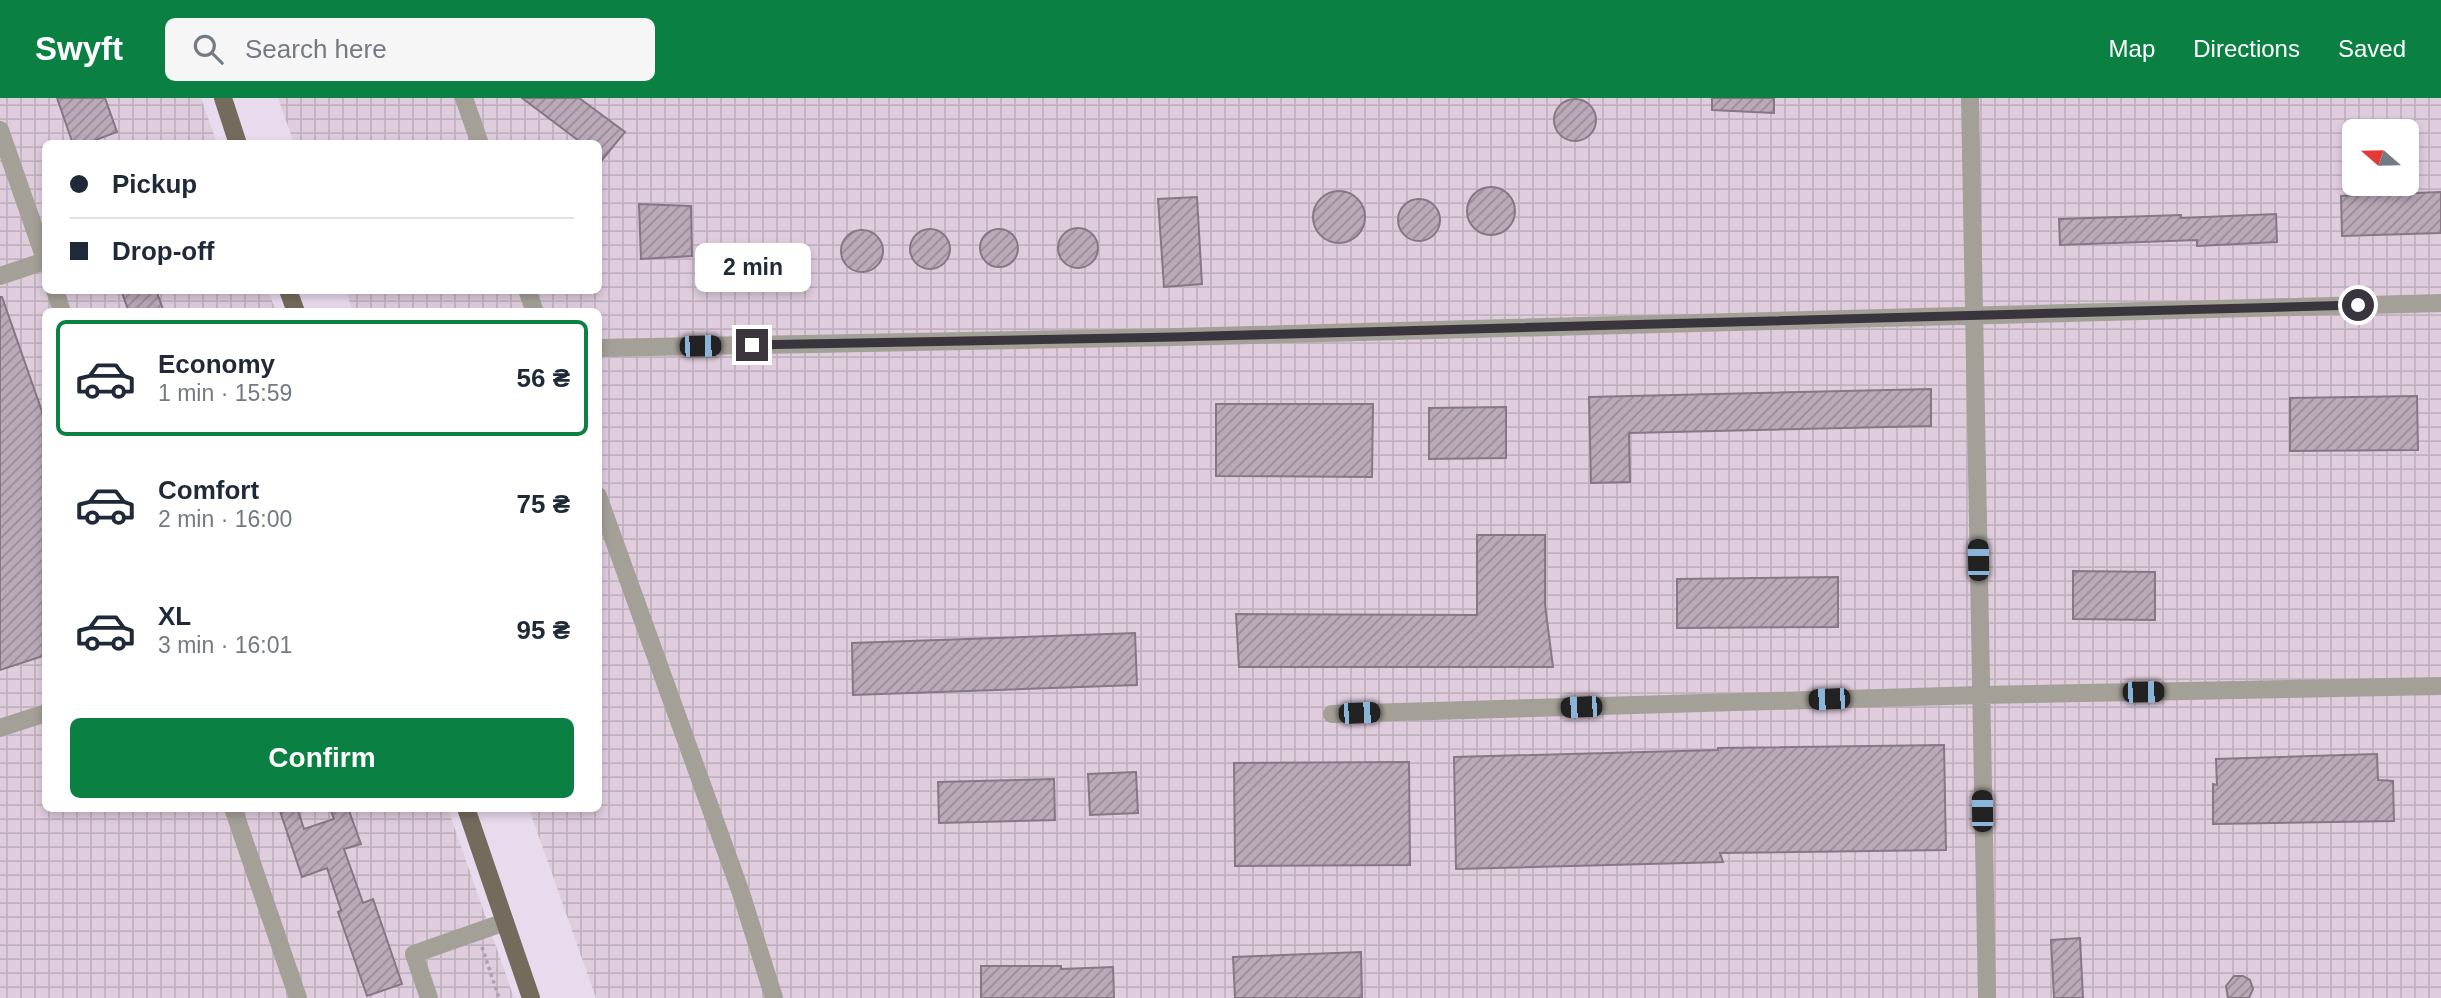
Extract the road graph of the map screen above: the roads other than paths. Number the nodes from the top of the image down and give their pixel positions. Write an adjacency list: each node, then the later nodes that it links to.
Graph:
1 (223, 98): 5 (main road)
2 (464, 98): 6 (lane)
3 (1970, 98): 11 (lane)
4 (0, 130): 7 (lane)
5 (237, 140)
6 (479, 140)
7 (42, 253)
8 (42, 263): 9 (lane)
9 (0, 276)
10 (2441, 303): 11 (lane)
11 (1974, 314): 12 (lane); 15 (lane)
12 (602, 348)
13 (602, 507): 25 (lane)
14 (2441, 686): 15 (lane)
15 (1980, 695): 17 (lane); 26 (lane)
16 (42, 714): 18 (lane)
17 (1332, 714)
18 (0, 728)
19 (234, 812): 22 (lane)
20 (467, 812): 21 (main road)
21 (505, 922): 23 (lane); 24 (main road)
22 (298, 998)
23 (429, 998)
24 (531, 998)
25 (774, 998)
26 (1987, 998)

